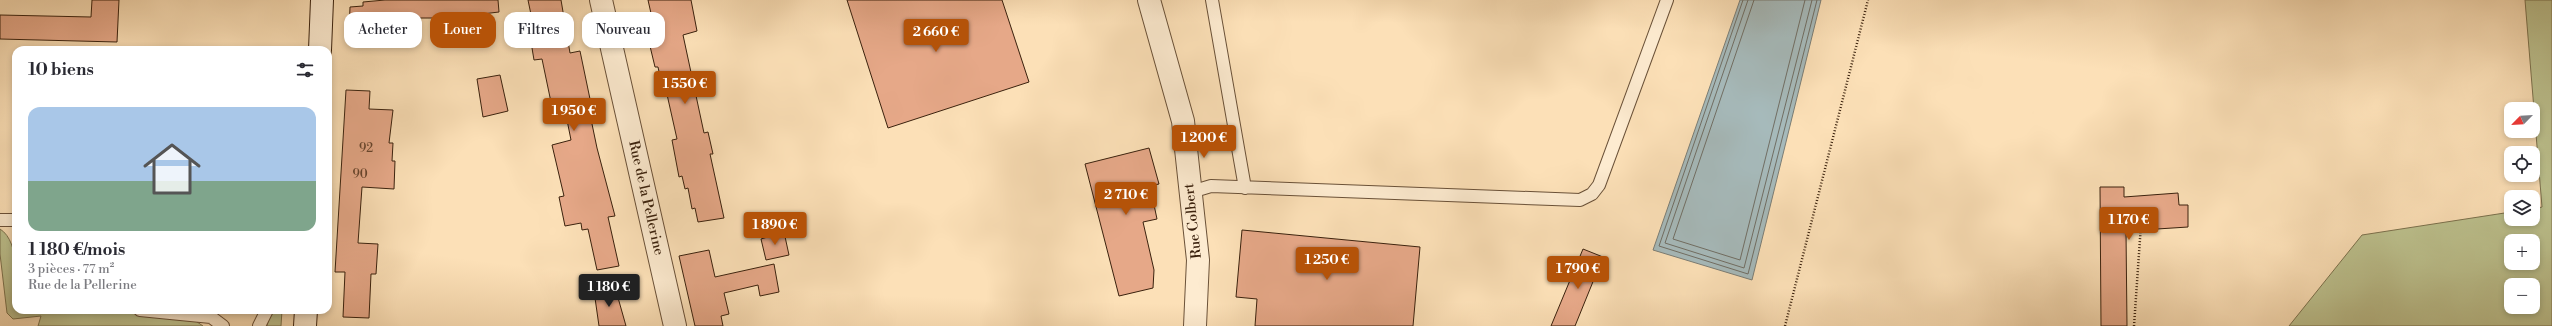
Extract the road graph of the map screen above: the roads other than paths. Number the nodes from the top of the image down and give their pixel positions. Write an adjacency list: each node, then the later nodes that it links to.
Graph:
1 (322, 0): 6 (street)
2 (601, 0): 17 (street, Rue de la Pellerine)
3 (1149, 0): 8 (street, Rue Colbert)
4 (1212, 0): 7 (lane)
5 (1667, 0): 7 (lane)
6 (320, 46)
7 (1245, 188): 8 (lane)
8 (1191, 192): 18 (street, Rue Colbert)
9 (0, 220): 10 (lane)
10 (12, 220)
11 (181, 314): 14 (lane)
12 (264, 314): 15 (lane)
13 (306, 314): 16 (street)
14 (223, 326)
15 (259, 326)
16 (305, 326)
17 (675, 326)
18 (1195, 326)

